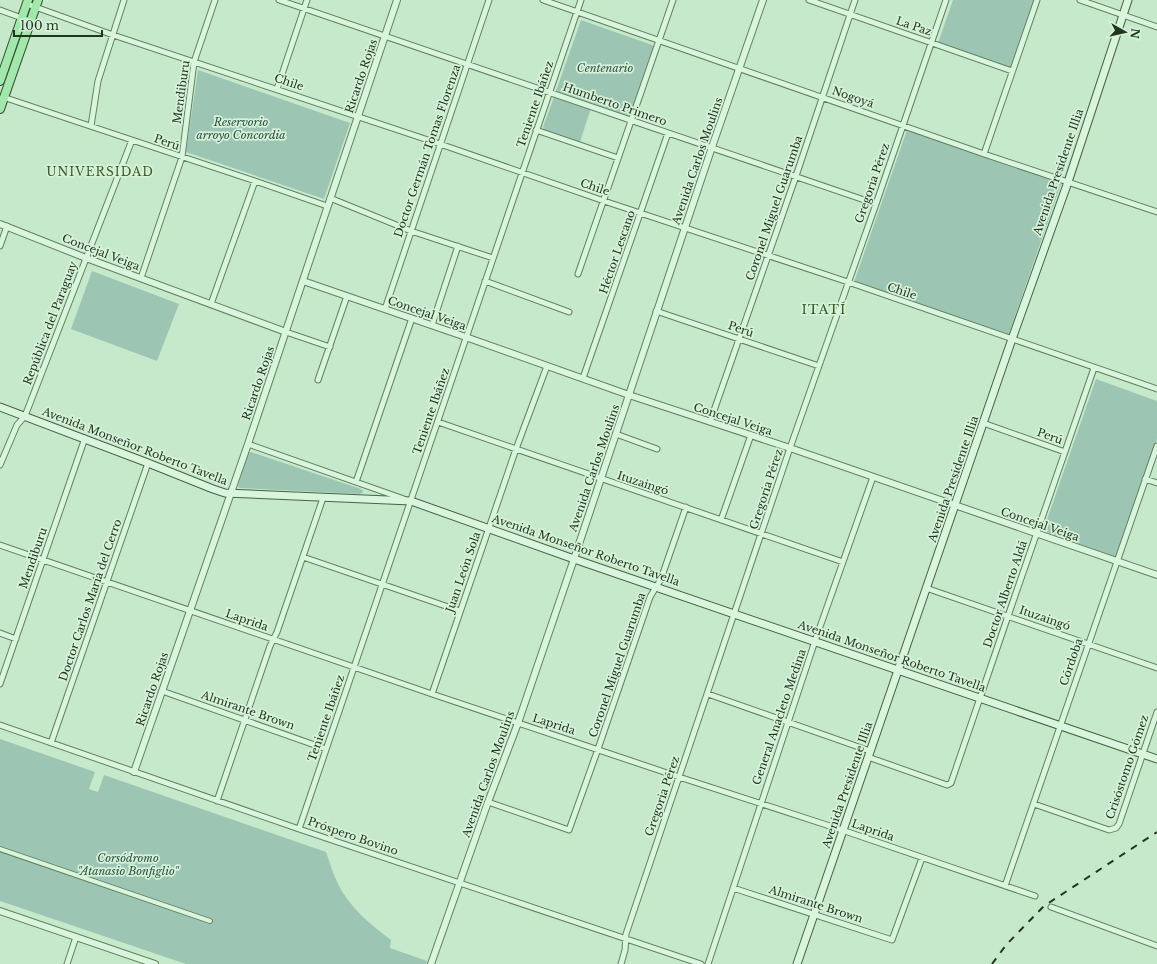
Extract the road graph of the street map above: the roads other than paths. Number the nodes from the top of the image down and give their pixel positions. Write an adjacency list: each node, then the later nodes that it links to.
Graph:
1 (124, 0): 26 (street)
2 (215, 0): 30 (street, Mendiburu)
3 (279, 0): 18 (street, Humberto Primero)
4 (307, 0): 18 (street)
5 (397, 0): 27 (street, Ricardo Rojas)
6 (489, 0): 31 (street, Doctor Germán Tomas Florenza)
7 (543, 0): 20 (street, Nogoyá)
8 (581, 0): 20 (street, Teniente Ibáñez)
9 (673, 0): 28 (street)
10 (763, 0): 32 (street, Avenida Carlos Moulins)
11 (809, 0): 21 (street, La Paz)
12 (855, 0): 21 (street, Coronel Miguel Guarumba)
13 (946, 0): 29 (street, Gregoria Pérez)
14 (1037, 0): 33 (street)
15 (1080, 0): 22 (street)
16 (1128, 0): 22 (main road, Avenida Presidente Illia)
17 (32, 3): 23 (main road); 24 (main road); 26 (street, Chile)
18 (304, 9): 27 (street, Humberto Primero); 35 (street)
19 (0, 10): 23 (street)
20 (577, 12): 28 (street, Nogoyá); 36 (street, Teniente Ibáñez)
21 (850, 14): 29 (street, La Paz); 38 (street, Coronel Miguel Guarumba)
22 (1123, 15): 25 (street); 55 (main road, Avenida Presidente Illia)
23 (22, 18): 24 (street); 34 (main road)
24 (30, 21): 37 (main road)
25 (1157, 27)
26 (113, 34): 30 (street, Chile); 43 (street)
27 (384, 36): 31 (street, Humberto Primero); 40 (street, Ricardo Rojas)
28 (659, 40): 32 (street, Nogoyá); 41 (street)
29 (932, 43): 33 (street, La Paz); 42 (street, Gregoria Pérez)
30 (194, 62): 35 (street, Chile); 50 (street, Mendiburu)
31 (467, 64): 36 (street, Humberto Primero); 47 (street, Doctor Germán Tomas Florenza)
32 (739, 68): 38 (street, Nogoyá); 48 (street, Avenida Carlos Moulins)
33 (1012, 71): 49 (street)
34 (0, 81)
35 (276, 89): 40 (street, Chile)
36 (549, 92): 41 (street, Humberto Primero); 44 (street, Teniente Ibáñez)
37 (2, 97): 39 (main road); 43 (street, Perú)
38 (823, 97): 42 (street, Nogoyá); 53 (street, Coronel Miguel Guarumba)
39 (0, 109)
40 (358, 116): 47 (street, Chile); 56 (street, Ricardo Rojas)
41 (631, 120): 45 (street, Humberto Primero); 51 (street)
42 (903, 125): 49 (street, Nogoyá); 58 (street, Gregoria Pérez)
43 (91, 126): 46 (street, Perú)
44 (536, 130): 51 (street); 52 (street, Teniente Ibáñez)
45 (668, 133): 48 (street, Humberto Primero); 61 (street, Héctor Lescano)
46 (132, 140): 50 (street, Perú); 69 (street, República del Paraguay)
47 (440, 144): 52 (street, Chile); 65 (street, Doctor Germán Tomas Florenza)
48 (712, 148): 53 (street, Humberto Primero); 64 (street, Avenida Carlos Moulins)
49 (984, 154): 55 (street, Nogoyá)
50 (182, 157): 54 (street, Perú); 72 (street, Mendiburu)
51 (618, 158): 57 (street)
52 (522, 172): 57 (street, Chile); 70 (street, Teniente Ibáñez)
53 (796, 176): 58 (street, Humberto Primero); 68 (street, Coronel Miguel Guarumba)
54 (255, 181): 59 (street, Perú); 77 (street)
55 (1068, 182): 60 (street, Nogoyá); 86 (main road, Avenida Presidente Illia)
56 (330, 198): 59 (street, Ricardo Rojas); 65 (street)
57 (604, 200): 61 (street, Chile); 71 (street)
58 (876, 204): 75 (street, Gregoria Pérez)
59 (328, 206): 73 (street, Ricardo Rojas)
60 (1157, 212)
61 (641, 213): 64 (street, Chile); 91 (street, Héctor Lescano)
62 (0, 224): 63 (street, Concejal Veiga)
63 (7, 226): 66 (street); 69 (street, Concejal Veiga)
64 (685, 228): 68 (street, Chile); 79 (street, Avenida Carlos Moulins)
65 (410, 231): 67 (street); 78 (street, Doctor Germán Tomas Florenza)
66 (0, 246)
67 (458, 246): 70 (street); 82 (street)
68 (768, 256): 75 (street, Chile); 85 (street, Coronel Miguel Guarumba)
69 (86, 258): 72 (street, Concejal Veiga); 96 (street, República del Paraguay)
70 (492, 258): 74 (street, Teniente Ibáñez)
71 (578, 274)
72 (141, 278): 77 (street, Concejal Veiga)
73 (303, 281): 76 (street, Concejal Veiga); 83 (street, Ricardo Rojas)
74 (485, 281): 80 (street); 84 (street, Teniente Ibáñez)
75 (848, 282): 86 (street, Chile); 89 (street, Gregoria Pérez)
76 (348, 296): 78 (street, Concejal Veiga); 87 (street)
77 (211, 304): 83 (street, Concejal Veiga)
78 (385, 309): 81 (street, Concejal Veiga)
79 (656, 311): 85 (street, Perú); 94 (street, Avenida Carlos Moulins)
80 (569, 312)
81 (412, 318): 82 (street, Concejal Veiga); 114 (street)
82 (432, 325): 84 (street, Concejal Veiga)
83 (286, 332): 87 (street); 103 (street, Ricardo Rojas)
84 (466, 337): 88 (street, Concejal Veiga); 97 (street, Teniente Ibáñez)
85 (739, 339): 89 (street, Perú); 98 (street, Coronel Miguel Guarumba)
86 (1012, 339): 90 (street, Chile); 99 (main road, Avenida Presidente Illia)
87 (330, 347): 92 (street)
88 (547, 366): 91 (street, Concejal Veiga); 106 (street, Juan León Sola)
89 (819, 366): 105 (street, Gregoria Pérez)
90 (1094, 368): 93 (street, Chile); 108 (street, Doctor Alberto Aldá)
91 (583, 378): 94 (street, Concejal Veiga)
92 (318, 380)
93 (1157, 389)
94 (629, 395): 98 (street, Concejal Veiga); 100 (street, Avenida Carlos Moulins)
95 (0, 407): 96 (main road, Avenida Monseñor Roberto Tavella)
96 (26, 416): 102 (main road, Avenida Monseñor Roberto Tavella); 110 (street, República del Paraguay)
97 (438, 422): 106 (street, Ituzaingó); 118 (street, Teniente Ibáñez)
98 (710, 422): 101 (street, Concejal Veiga)
99 (984, 422): 108 (street, Perú); 119 (main road, Avenida Presidente Illia)
100 (616, 434): 107 (street); 112 (street, Avenida Carlos Moulins)
101 (751, 435): 105 (street, Concejal Veiga); 121 (street)
102 (85, 438): 109 (main road, Avenida Monseñor Roberto Tavella); 128 (street, Mendiburu)
103 (248, 444): 114 (street); 116 (street, Ricardo Rojas)
104 (1157, 446): 113 (street, Córdoba)
105 (790, 448): 111 (street, Concejal Veiga); 124 (street, Gregoria Pérez)
106 (516, 449): 112 (street, Ituzaingó); 122 (street, Juan León Sola)
107 (657, 449)
108 (1065, 452): 123 (street, Doctor Alberto Aldá)
109 (148, 463): 116 (main road, Avenida Monseñor Roberto Tavella); 132 (street, Doctor Carlos María del Cerro)
110 (0, 465)
111 (873, 477): 119 (street, Concejal Veiga); 130 (street, General Anacleto Medina)
112 (600, 479): 120 (street, Ituzaingó); 127 (street, Avenida Carlos Moulins)
113 (1145, 479): 115 (street); 129 (street, Córdoba)
114 (356, 482): 118 (street)
115 (1157, 483)
116 (231, 493): 117 (main road, Avenida Monseñor Roberto Tavella); 136 (street, Ricardo Rojas)
117 (323, 498): 118 (main road, Avenida Monseñor Roberto Tavella); 126 (street)
118 (410, 501): 122 (main road, Avenida Monseñor Roberto Tavella); 133 (street, Teniente Ibáñez)
119 (955, 505): 123 (street, Concejal Veiga); 135 (main road, Avenida Presidente Illia)
120 (686, 507): 121 (street, Ituzaingó); 134 (street, Coronel Miguel Guarumba)
121 (721, 520): 124 (street, Ituzaingó)
122 (488, 529): 127 (main road, Avenida Monseñor Roberto Tavella); 137 (street, Juan León Sola)
123 (1037, 533): 129 (street, Concejal Veiga); 139 (street, Doctor Alberto Aldá)
124 (762, 534): 130 (street, Ituzaingó); 138 (street, Gregoria Pérez)
125 (0, 546): 128 (street, Laprida)
126 (303, 557): 133 (street); 142 (street)
127 (574, 559): 134 (main road, Avenida Monseñor Roberto Tavella); 156 (street, Avenida Carlos Moulins)
128 (43, 561): 132 (street, Laprida); 141 (street, Mendiburu)
129 (1117, 561): 131 (street, Concejal Veiga); 144 (street, Córdoba)
130 (843, 562): 143 (street, General Anacleto Medina)
131 (1157, 575)
132 (107, 582): 136 (street, Laprida); 159 (street, Doctor Carlos María del Cerro)
133 (382, 584): 137 (street); 145 (street, Teniente Ibáñez)
134 (656, 587): 138 (main road, Avenida Monseñor Roberto Tavella); 161 (street, Coronel Miguel Guarumba)
135 (926, 588): 139 (street, Ituzaingó); 147 (main road, Avenida Presidente Illia)
136 (190, 610): 142 (street, Laprida); 149 (street, Ricardo Rojas)
137 (460, 611): 150 (street, Juan León Sola)
138 (734, 613): 143 (main road, Avenida Monseñor Roberto Tavella); 151 (street, Gregoria Pérez)
139 (1008, 616): 144 (street, Ituzaingó); 152 (street, Doctor Alberto Aldá)
140 (0, 634): 141 (street)
141 (16, 639): 148 (street, Mendiburu)
142 (273, 639): 145 (street, Laprida); 154 (street)
143 (815, 641): 147 (main road, Avenida Monseñor Roberto Tavella); 155 (street, General Anacleto Medina)
144 (1088, 644): 146 (street, Ituzaingó); 158 (street, Córdoba)
145 (354, 667): 150 (street, Laprida); 160 (street, Teniente Ibáñez)
146 (1157, 668)
147 (898, 669): 152 (main road, Avenida Monseñor Roberto Tavella); 162 (main road, Avenida Presidente Illia)
148 (0, 684)
149 (162, 691): 154 (street, Almirante Brown); 165 (street, Ricardo Rojas)
150 (432, 694): 156 (street, Laprida)
151 (708, 694): 155 (street); 166 (street, Gregoria Pérez)
152 (980, 697): 158 (main road, Avenida Monseñor Roberto Tavella); 162 (street, Doctor Alberto Aldá)
153 (1157, 712): 163 (street, Crisóstomo Gómez)
154 (244, 720): 160 (street, Almirante Brown); 167 (street)
155 (788, 721): 162 (street); 169 (street, General Anacleto Medina)
156 (518, 723): 161 (street, Laprida); 168 (street, Avenida Carlos Moulins)
157 (0, 725): 159 (street, Próspero Bovino)
158 (1060, 725): 163 (main road, Avenida Monseñor Roberto Tavella); 170 (street, Córdoba)
159 (51, 743): 165 (street, Próspero Bovino)
160 (326, 749): 171 (street, Teniente Ibáñez)
161 (598, 749): 166 (street, Laprida); 168 (street, Coronel Miguel Guarumba)
162 (869, 754): 172 (main road, Avenida Presidente Illia)
163 (1143, 754): 164 (main road, Avenida Monseñor Roberto Tavella); 170 (street, Crisóstomo Gómez)
164 (1157, 759)
165 (134, 772): 167 (street, Próspero Bovino)
166 (679, 777): 169 (street, Laprida); 184 (street, Gregoria Pérez)
167 (217, 800): 171 (street, Próspero Bovino)
168 (488, 802): 175 (street, Avenida Carlos Moulins)
169 (761, 803): 172 (street, Laprida); 177 (street, General Anacleto Medina)
170 (1034, 804): 176 (street, Córdoba)
171 (299, 829): 175 (street, Próspero Bovino)
172 (842, 830): 174 (street, Laprida); 181 (main road, Avenida Presidente Illia)
173 (0, 849): 182 (street)
174 (922, 858): 176 (street, Laprida); 181 (street, Almirante Brown)
175 (459, 883): 184 (street, Próspero Bovino); 188 (street, Avenida Carlos Moulins)
176 (1005, 886): 178 (street, Laprida)
177 (733, 888): 181 (street, Almirante Brown); 191 (street, General Anacleto Medina)
178 (1035, 896)
179 (1051, 907): 185 (street)
180 (0, 911): 183 (street)
181 (813, 914): 192 (main road, Avenida Presidente Illia)
182 (210, 921)
183 (76, 937): 186 (street); 187 (street)
184 (626, 939): 189 (street, Gregoria Pérez); 190 (street, Próspero Bovino)
185 (1157, 946)
186 (67, 964)
187 (155, 964)
188 (431, 964)
189 (621, 964)
190 (700, 964)
191 (708, 964)
192 (796, 964)

